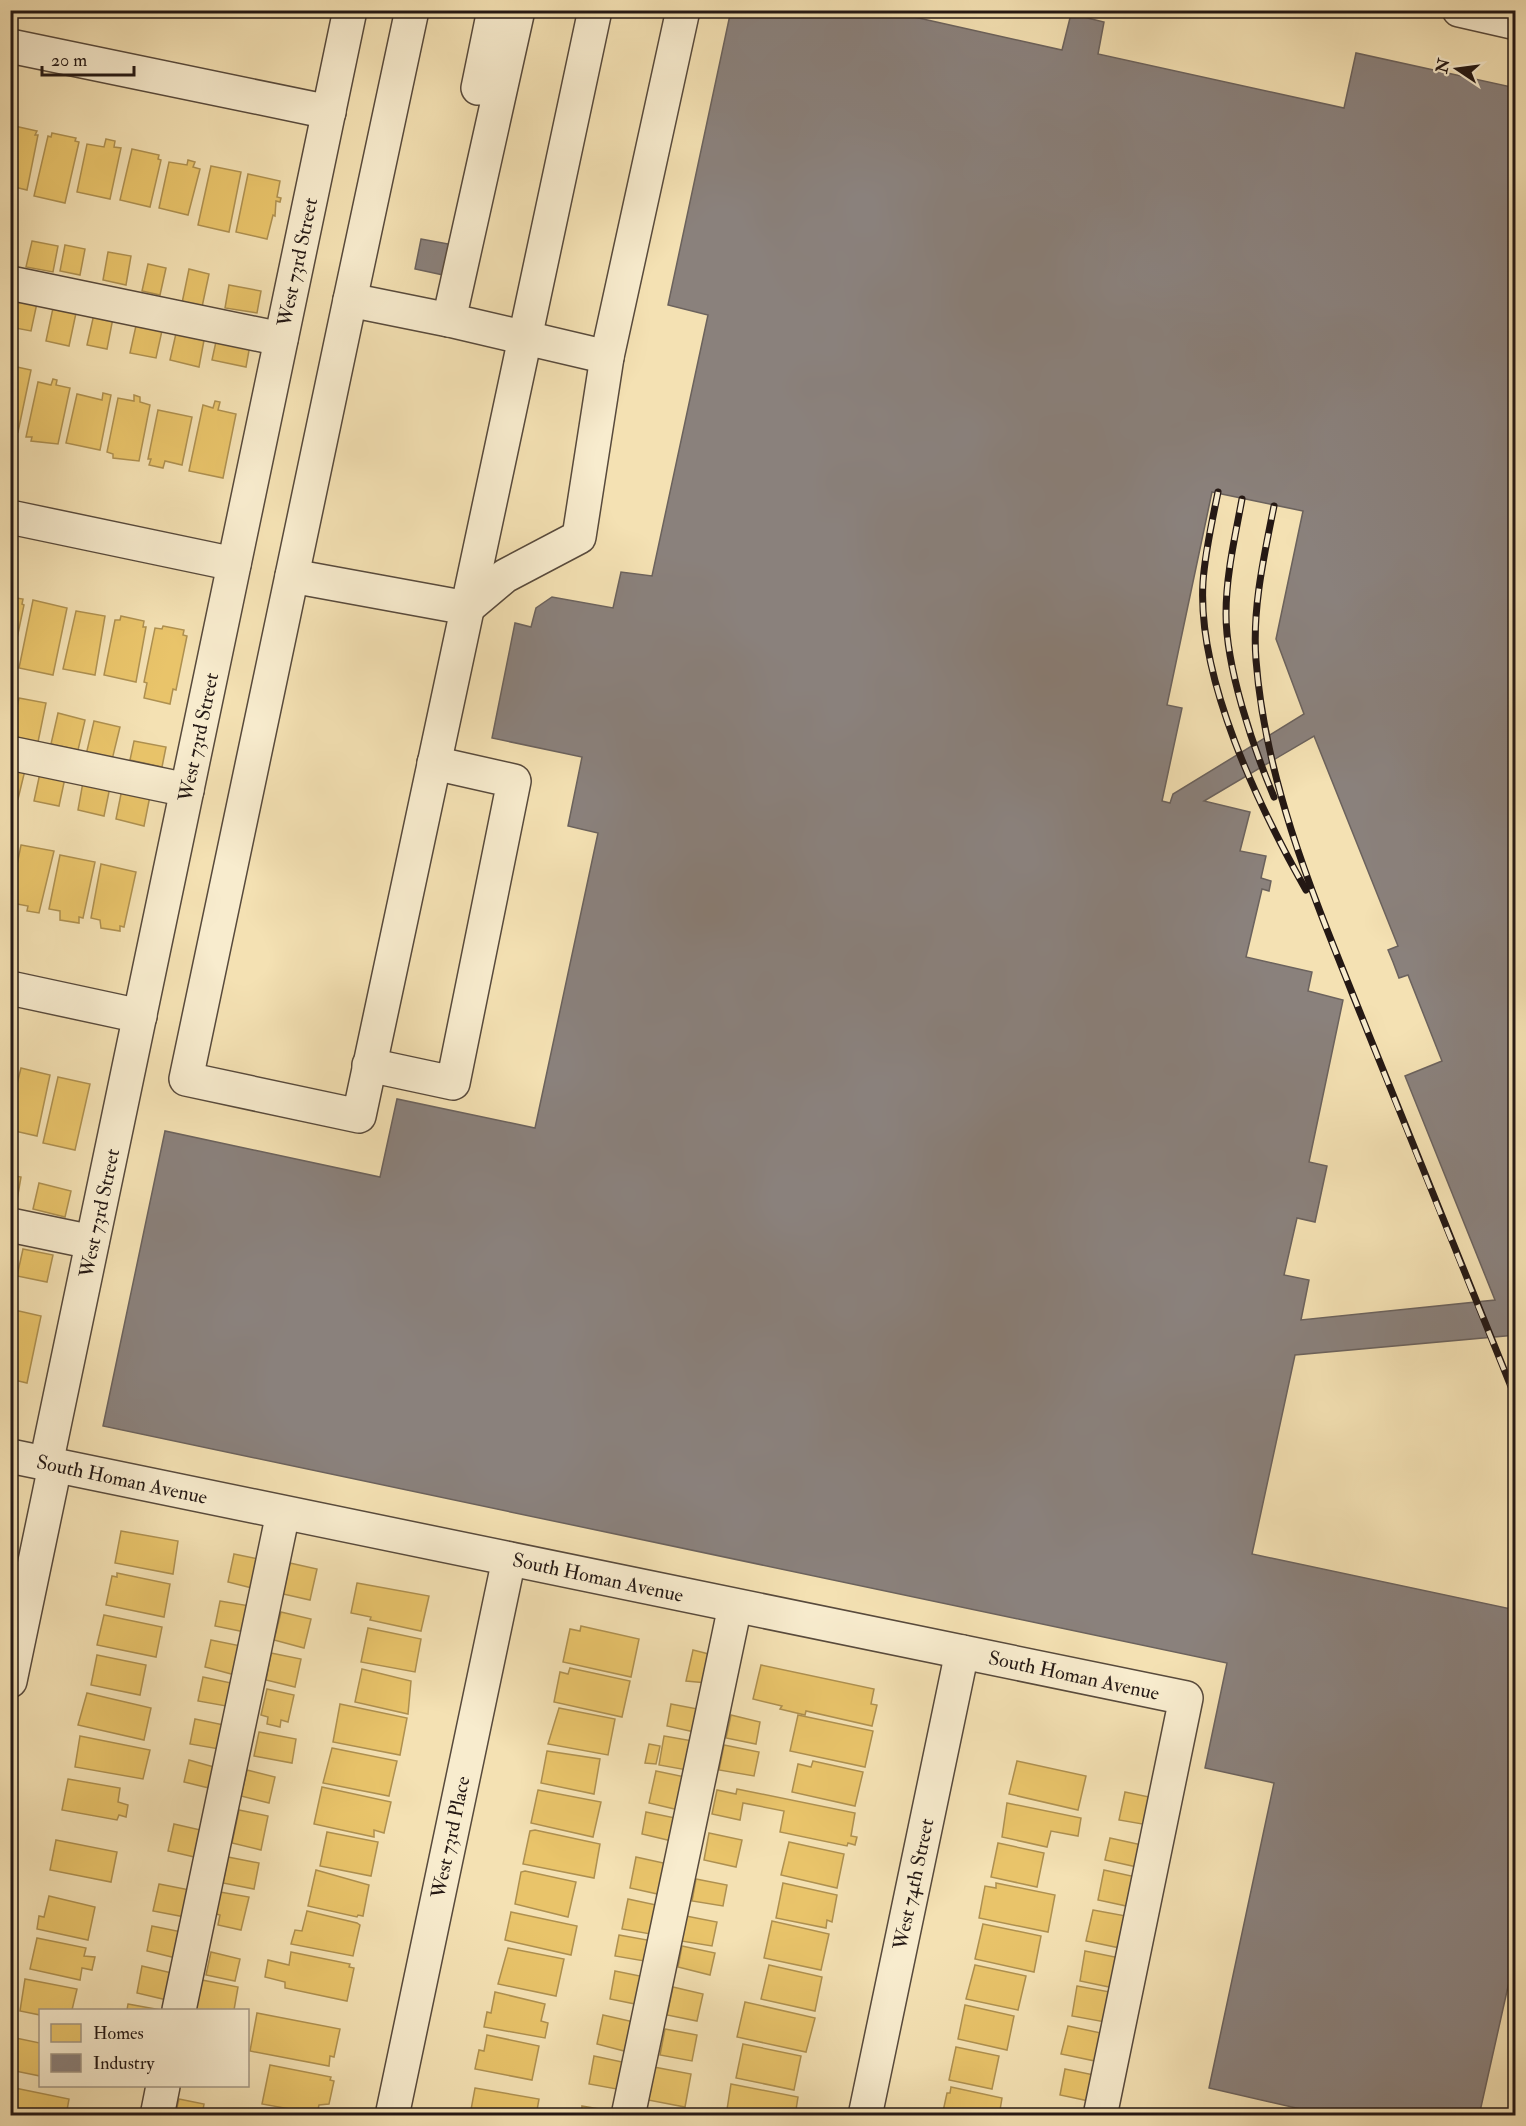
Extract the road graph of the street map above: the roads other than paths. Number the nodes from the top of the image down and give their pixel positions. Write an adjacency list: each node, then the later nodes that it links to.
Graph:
1 (350, 10): 10 (street, West 73rd Street)
2 (412, 10): 13 (street)
3 (494, 10): 11 (street)
4 (518, 10): 11 (street)
5 (595, 10): 16 (street)
6 (683, 10): 17 (street)
7 (1459, 10): 8 (street)
8 (1515, 23)
9 (10, 46): 10 (street)
10 (329, 112): 15 (street, West 73rd Street)
11 (490, 139): 14 (street)
12 (10, 283): 15 (street)
13 (350, 300): 14 (street); 20 (street)
14 (449, 320): 16 (street)
15 (281, 339): 19 (street, West 73rd Street)
16 (524, 339): 17 (street); 21 (street)
17 (607, 357): 21 (street)
18 (10, 517): 19 (street)
19 (234, 564): 24 (street, West 73rd Street)
20 (292, 576): 21 (street); 27 (street)
21 (467, 608): 23 (street)
22 (10, 753): 24 (street)
23 (434, 763): 27 (street); 27 (street)
24 (187, 790): 26 (street, West 73rd Street)
25 (10, 988): 26 (street)
26 (140, 1016): 29 (street, West 73rd Street)
27 (369, 1065)
28 (10, 1225): 29 (street)
29 (92, 1242): 31 (street, West 73rd Street)
30 (10, 1456): 31 (street, South Homan Avenue)
31 (51, 1465): 32 (street, South Homan Avenue); 36 (street, West 73rd Street)
32 (283, 1513): 33 (street, South Homan Avenue); 37 (street)
33 (509, 1559): 34 (street, South Homan Avenue); 40 (street, West 73rd Place)
34 (735, 1606): 35 (street, South Homan Avenue); 41 (street)
35 (962, 1652): 42 (street, West 74th Street); 43 (street, South Homan Avenue)
36 (10, 1681)
37 (179, 2009)
38 (163, 2087): 39 (street)
39 (157, 2115)
40 (392, 2115)
41 (628, 2115)
42 (865, 2115)
43 (1100, 2115)

